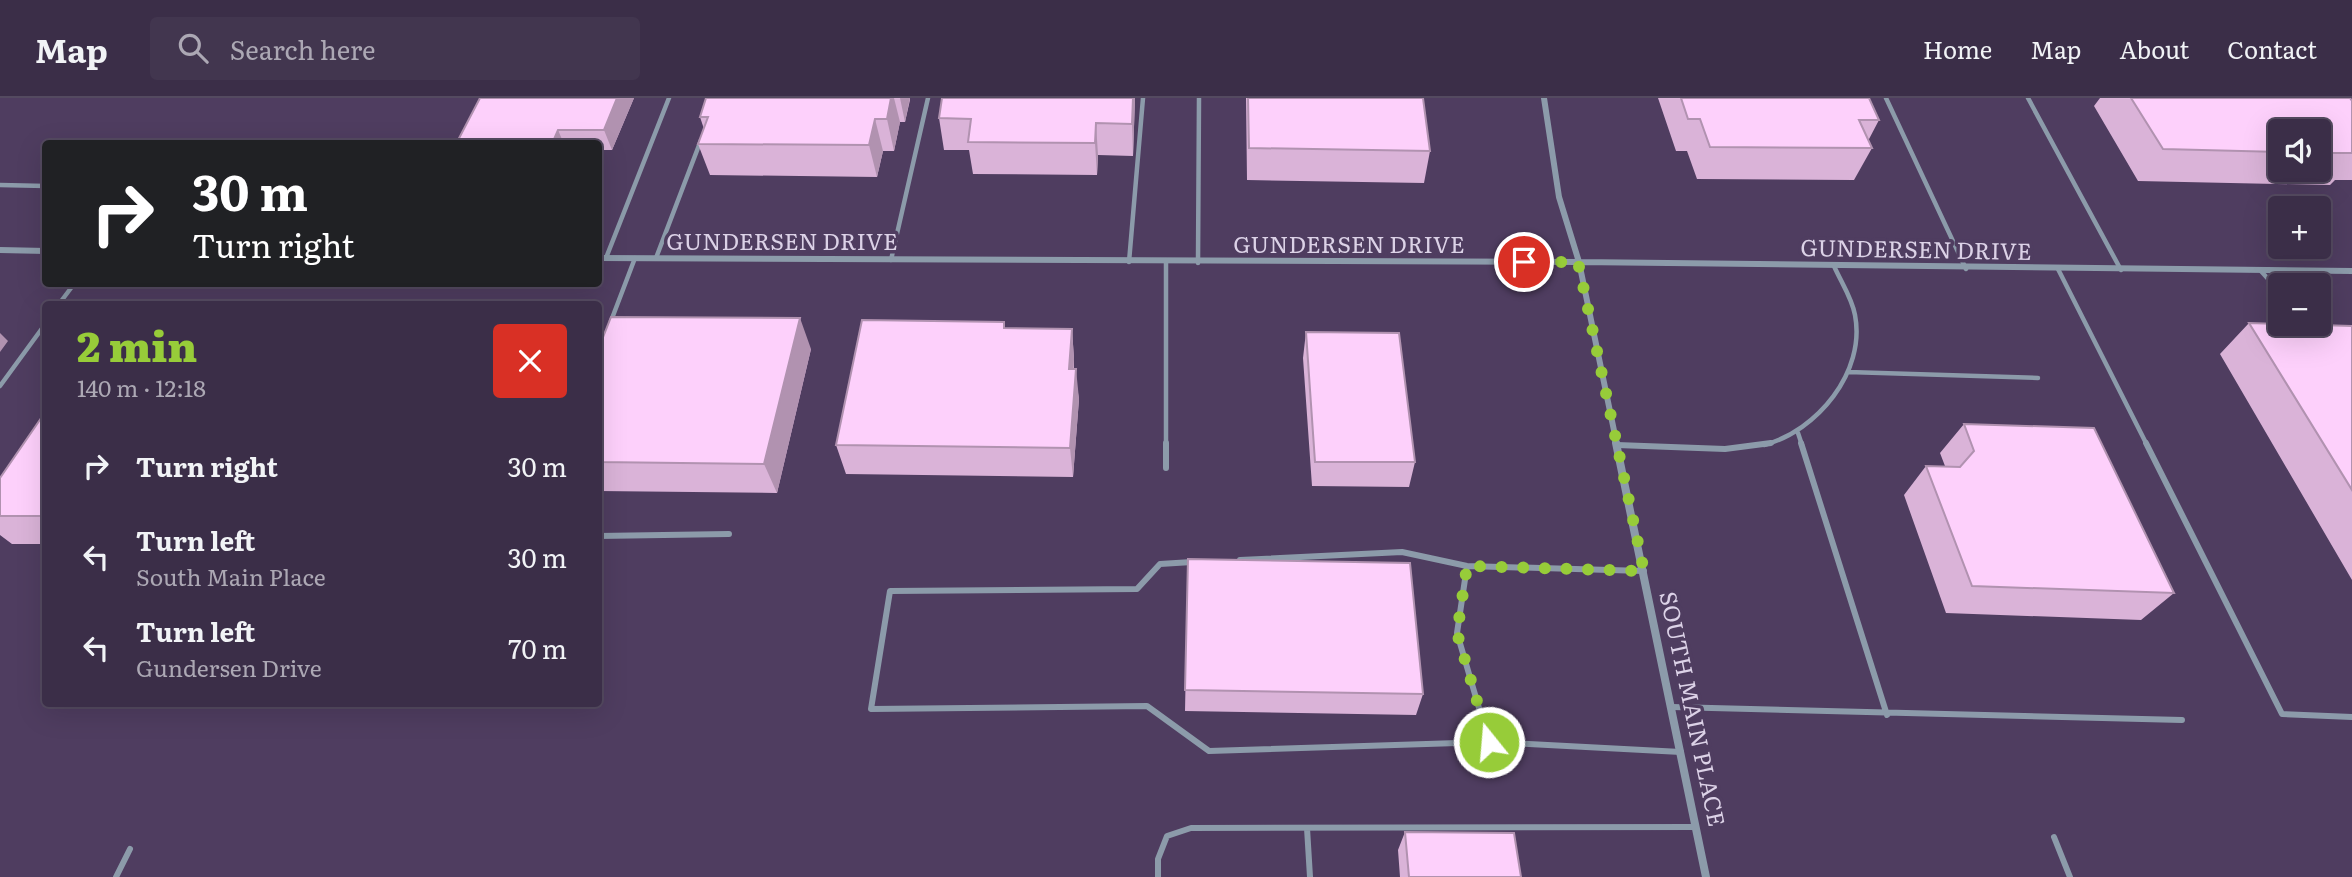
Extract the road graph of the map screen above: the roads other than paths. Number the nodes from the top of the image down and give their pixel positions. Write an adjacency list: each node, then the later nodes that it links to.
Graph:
1 (669, 98): 13 (lane)
2 (928, 98): 16 (lane)
3 (1143, 98): 17 (lane)
4 (1199, 98): 20 (lane)
5 (1544, 98): 19 (street, SOUTH MAIN PLACE)
6 (1886, 98): 22 (lane)
7 (2028, 98): 24 (lane)
8 (703, 135): 15 (lane)
9 (0, 185): 10 (lane)
10 (42, 186)
11 (0, 250): 12 (street)
12 (42, 251)
13 (602, 258): 14 (street, GUNDERSEN DRIVE)
14 (635, 258): 15 (street, GUNDERSEN DRIVE); 29 (lane)
15 (656, 258): 16 (street, GUNDERSEN DRIVE)
16 (891, 260): 17 (street, GUNDERSEN DRIVE)
17 (1129, 262): 18 (street, GUNDERSEN DRIVE)
18 (1166, 262): 20 (street, GUNDERSEN DRIVE); 35 (lane)
19 (1578, 262): 20 (street, GUNDERSEN DRIVE); 21 (street, GUNDERSEN DRIVE); 34 (street, SOUTH MAIN PLACE)
20 (1198, 263)
21 (1834, 266): 22 (street, GUNDERSEN DRIVE); 30 (lane)
22 (1966, 268): 23 (street, GUNDERSEN DRIVE)
23 (2058, 269): 24 (street, GUNDERSEN DRIVE); 44 (lane)
24 (2121, 270): 25 (street, GUNDERSEN DRIVE)
25 (2260, 271): 26 (street, GUNDERSEN DRIVE); 27 (lane)
26 (2352, 271)
27 (2268, 279)
28 (42, 328): 32 (lane)
29 (607, 331)
30 (1848, 372): 31 (lane); 33 (lane)
31 (2038, 378)
32 (0, 386)
33 (1798, 433): 34 (lane); 43 (lane)
34 (1617, 445): 41 (street, SOUTH MAIN PLACE)
35 (1166, 468)
36 (729, 534): 37 (lane)
37 (602, 536)
38 (1228, 561): 40 (lane)
39 (1201, 562): 46 (lane)
40 (1467, 566): 41 (lane); 46 (lane)
41 (1644, 571): 42 (street, SOUTH MAIN PLACE)
42 (1672, 707): 43 (lane); 47 (street, SOUTH MAIN PLACE)
43 (1887, 715): 45 (lane)
44 (2352, 717)
45 (2182, 720)
46 (1489, 742): 47 (lane)
47 (1681, 752): 48 (street, SOUTH MAIN PLACE)
48 (1696, 827): 49 (lane); 55 (street, SOUTH MAIN PLACE)
49 (1307, 828): 53 (lane); 54 (lane)
50 (2054, 837): 56 (lane)
51 (130, 849): 52 (lane)
52 (116, 877)
53 (1158, 877)
54 (1310, 877)
55 (1706, 877)
56 (2070, 877)

